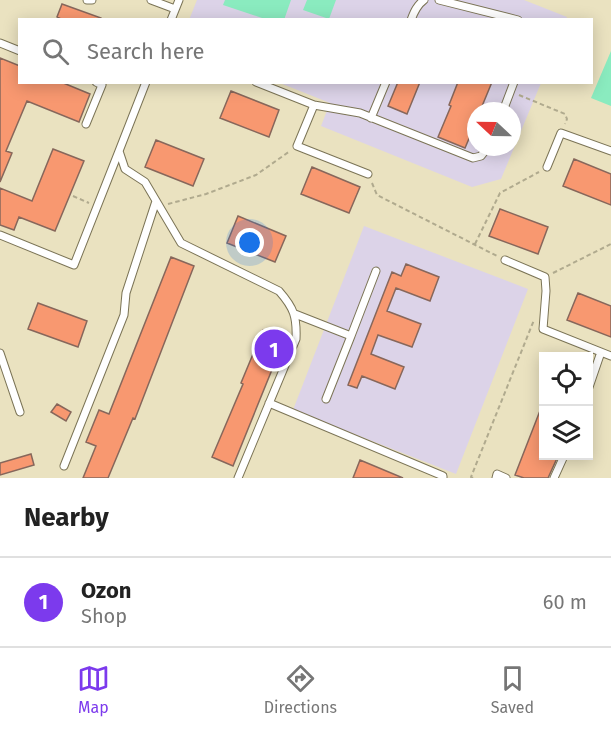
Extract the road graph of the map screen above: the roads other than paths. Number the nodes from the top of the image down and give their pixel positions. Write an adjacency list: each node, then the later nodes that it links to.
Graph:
1 (151, 0): 5 (lane)
2 (179, 0): 5 (lane)
3 (424, 0): 7 (lane)
4 (439, 0): 8 (lane)
5 (175, 9): 6 (lane)
6 (172, 18)
7 (412, 18)
8 (510, 18)
9 (0, 43): 10 (lane)
10 (18, 50)
11 (100, 84): 19 (lane)
12 (145, 84): 20 (lane)
13 (261, 84): 17 (lane)
14 (385, 84): 18 (lane)
15 (513, 84): 16 (lane)
16 (506, 102)
17 (314, 105): 18 (lane); 24 (lane)
18 (371, 118): 22 (lane)
19 (86, 124)
20 (120, 151): 25 (lane); 26 (lane)
21 (611, 152): 23 (lane)
22 (481, 156)
23 (547, 167)
24 (368, 174)
25 (158, 204): 29 (lane); 39 (lane)
26 (0, 235)
27 (505, 260): 31 (lane)
28 (376, 271): 30 (lane)
29 (295, 314): 30 (lane); 36 (lane)
30 (351, 336): 35 (lane)
31 (601, 352): 33 (lane); 34 (lane)
32 (0, 353): 37 (lane)
33 (611, 356)
34 (593, 375)
35 (326, 399)
36 (269, 404): 40 (lane); 41 (lane)
37 (20, 412)
38 (562, 460): 44 (lane)
39 (64, 466)
40 (238, 478)
41 (443, 478)
42 (496, 478): 43 (lane)
43 (506, 478)
44 (554, 478)

